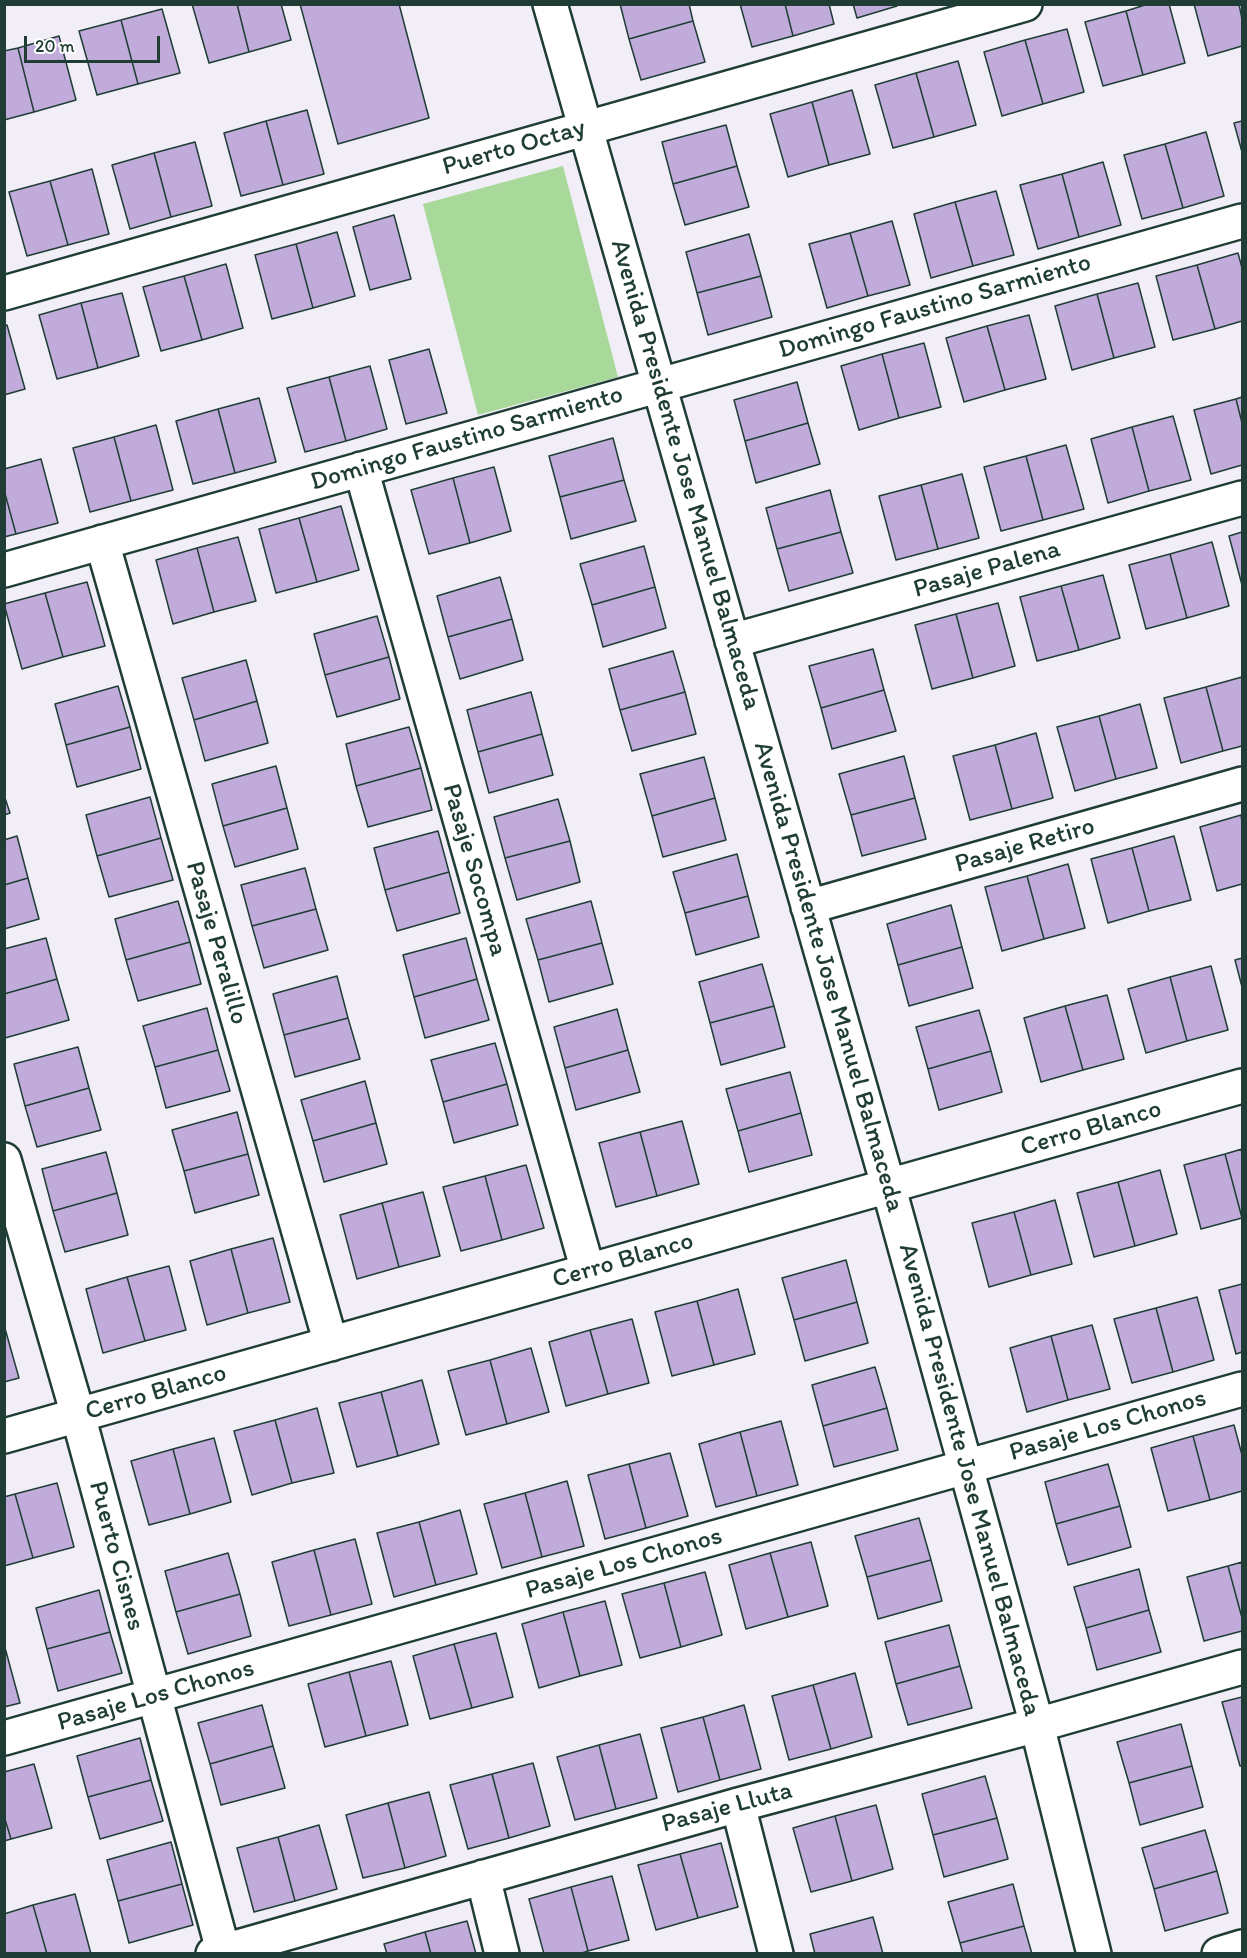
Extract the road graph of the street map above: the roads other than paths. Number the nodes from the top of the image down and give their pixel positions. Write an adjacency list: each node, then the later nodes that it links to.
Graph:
1 (550, 4): 3 (street, Avenida Presidente Jose Manuel Balmaceda)
2 (1025, 4): 3 (street, Puerto Octay)
3 (585, 128): 5 (street, Puerto Octay); 6 (street, Avenida Presidente Jose Manuel Balmaceda)
4 (1242, 221): 6 (street, Domingo Faustino Sarmiento)
5 (4, 293)
6 (659, 385): 7 (street, Domingo Faustino Sarmiento); 11 (street, Avenida Presidente Jose Manuel Balmaceda)
7 (361, 469): 9 (street, Domingo Faustino Sarmiento); 17 (street, Pasaje Socompa)
8 (1242, 498): 11 (street, Pasaje Palena)
9 (102, 542): 10 (street, Domingo Faustino Sarmiento); 18 (street, Pasaje Peralillo)
10 (4, 570)
11 (732, 641): 13 (street, Avenida Presidente Jose Manuel Balmaceda)
12 (1242, 784): 13 (street, Pasaje Retiro)
13 (808, 907): 16 (street, Avenida Presidente Jose Manuel Balmaceda)
14 (1242, 1086): 16 (street, Cerro Blanco)
15 (4, 1160): 20 (street, Puerto Cisnes)
16 (888, 1185): 17 (street, Cerro Blanco); 22 (street, Avenida Presidente Jose Manuel Balmaceda)
17 (588, 1271): 18 (street, Cerro Blanco)
18 (331, 1344): 20 (street, Cerro Blanco)
19 (1242, 1389): 22 (street, Pasaje Los Chonos)
20 (78, 1415): 21 (street, Cerro Blanco); 24 (street, Puerto Cisnes)
21 (4, 1436)
22 (966, 1467): 24 (street, Pasaje Los Chonos); 25 (street, Avenida Presidente Jose Manuel Balmaceda)
23 (1242, 1667): 25 (street, Pasaje Lluta)
24 (154, 1696): 26 (street, Pasaje Los Chonos); 30 (street, Puerto Cisnes)
25 (1037, 1725): 27 (street, Pasaje Lluta); 33 (street, Avenida Presidente Jose Manuel Balmaceda)
26 (4, 1738)
27 (738, 1804): 28 (street, Pasaje Lluta); 32 (street)
28 (483, 1877): 30 (street, Pasaje Lluta); 31 (street)
29 (1242, 1947): 34 (street)
30 (220, 1952)
31 (502, 1953)
32 (776, 1953)
33 (1094, 1953)
34 (1219, 1953)

